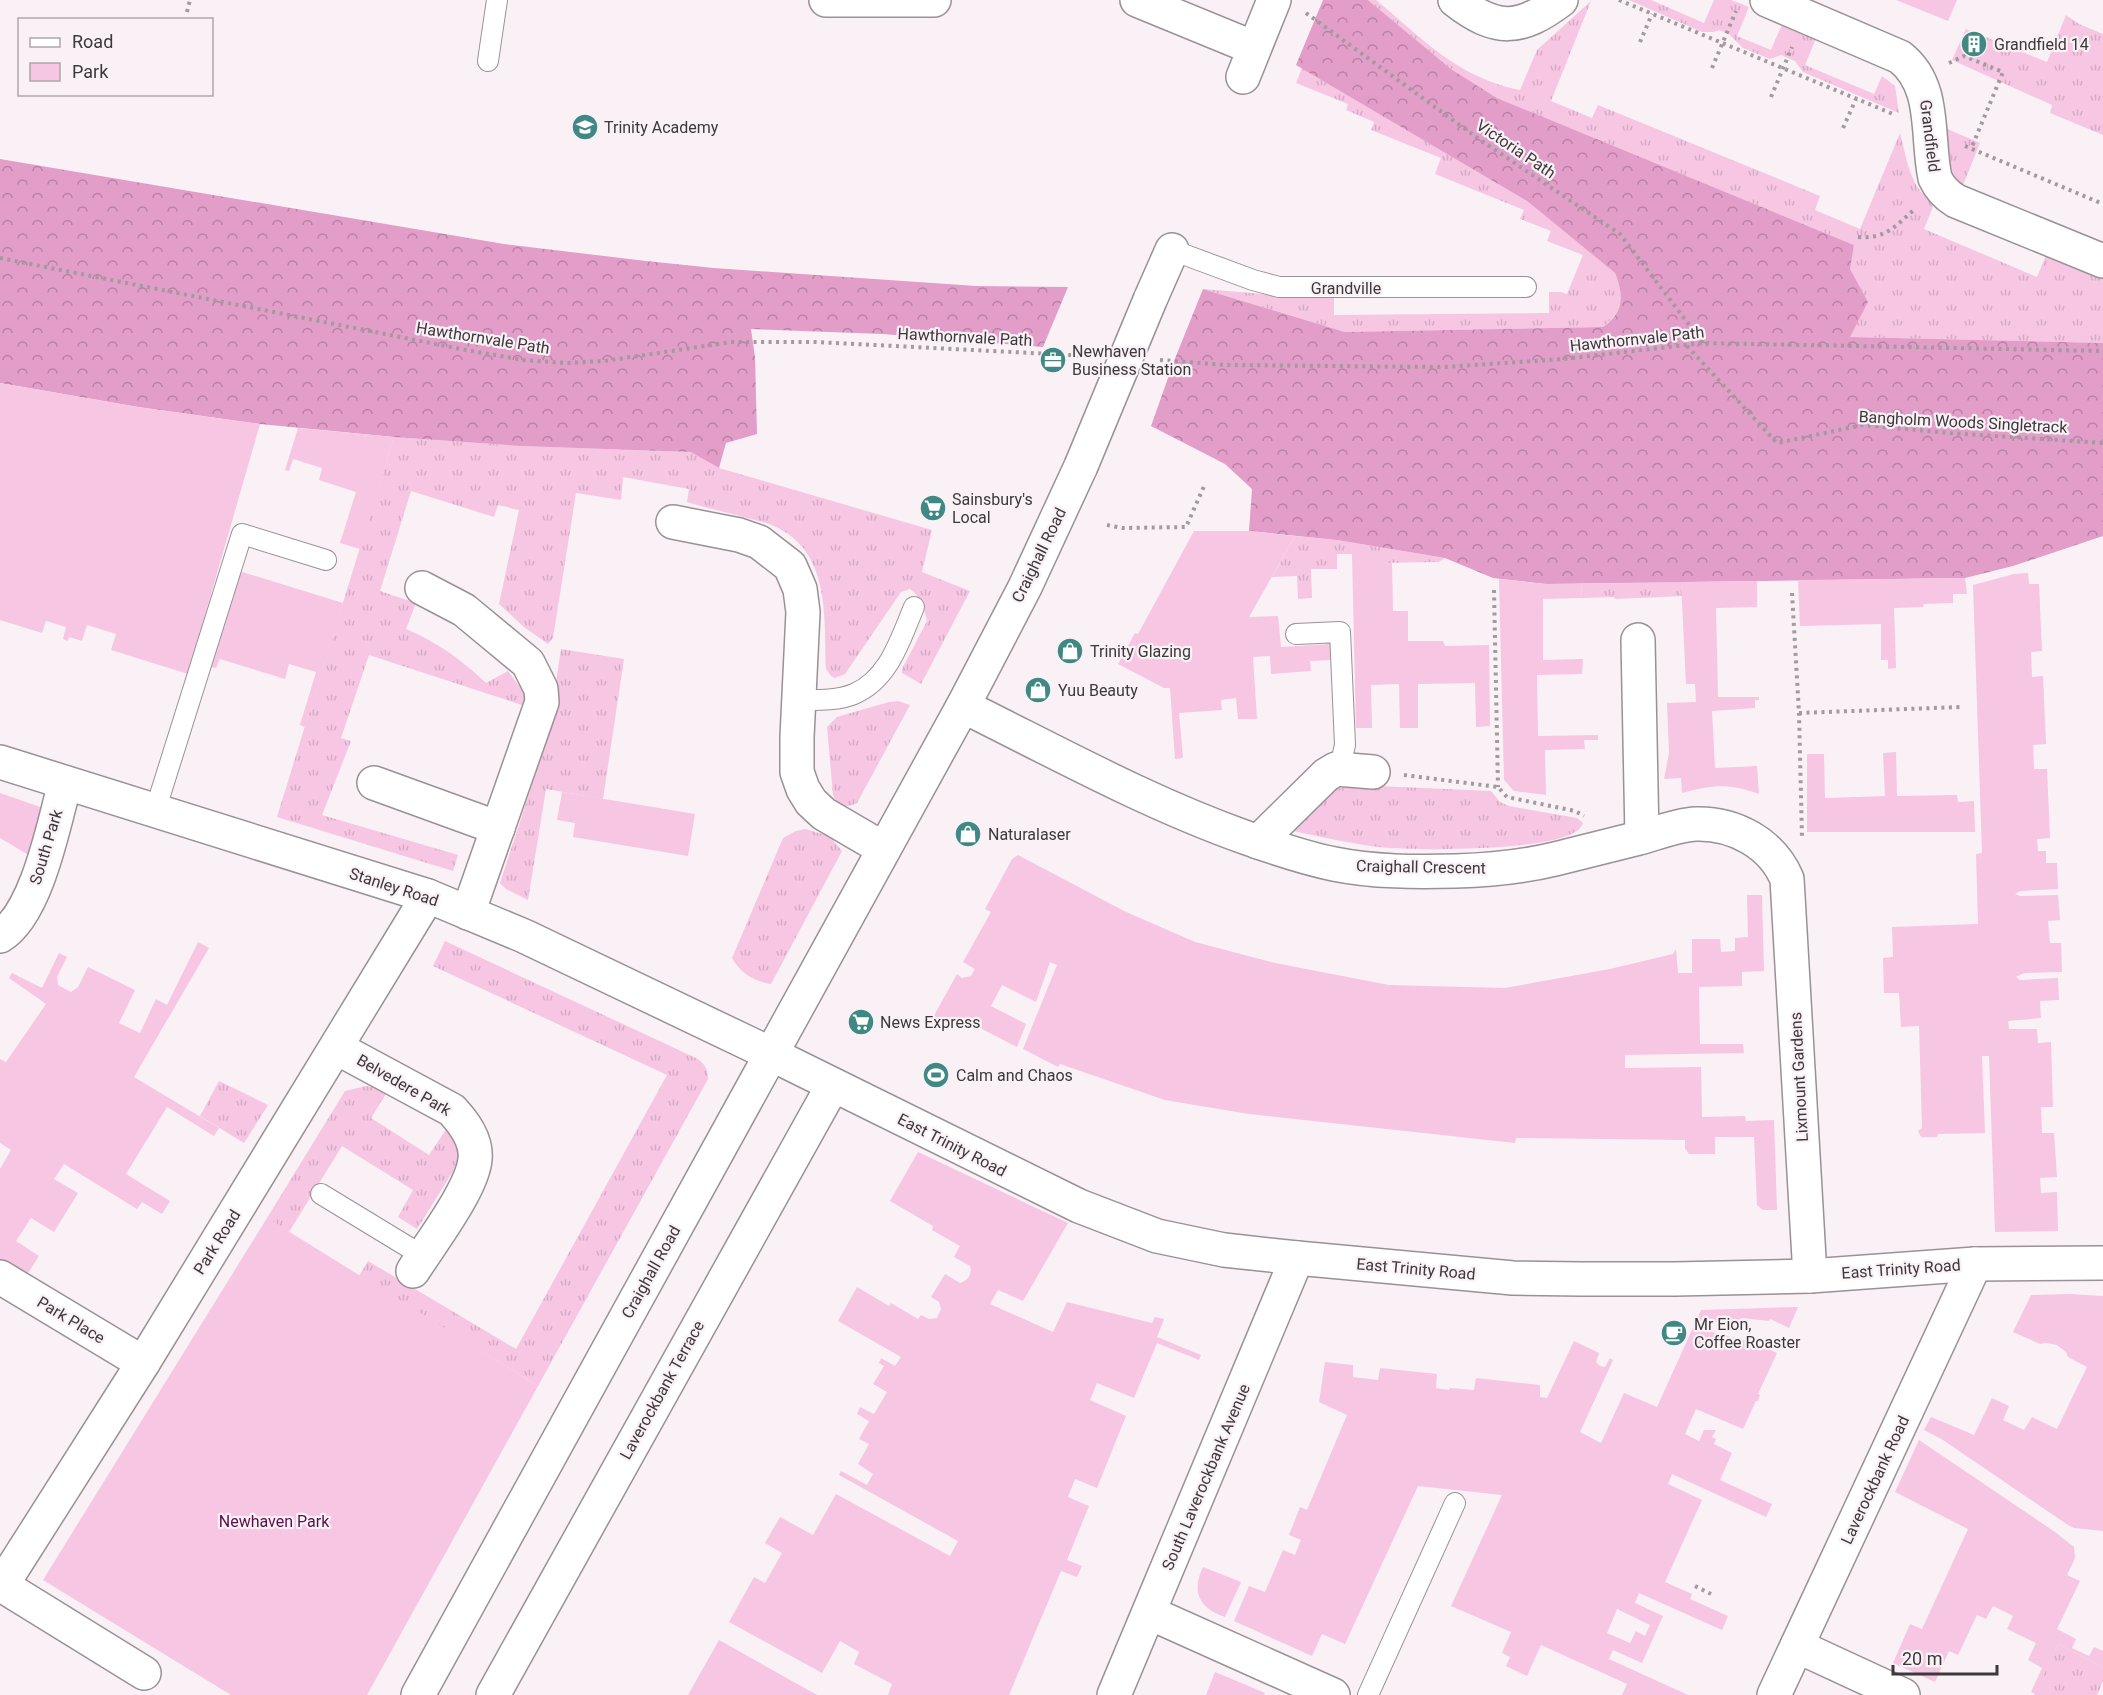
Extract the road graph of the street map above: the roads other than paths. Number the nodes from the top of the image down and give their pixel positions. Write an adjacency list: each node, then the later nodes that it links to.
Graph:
1 (496, 0): 9 (lane)
2 (826, 0): 3 (street)
3 (934, 0)
4 (1455, 0): 5 (street)
5 (1561, 0)
6 (1767, 0): 11 (street, Grandfield)
7 (1146, 2): 8 (street)
8 (1286, 3)
9 (488, 60)
10 (1172, 250): 12 (lane, Grandville); 20 (street, Craighall Road, bridge)
11 (2103, 261)
12 (1526, 287)
13 (673, 522): 19 (street)
14 (326, 560): 26 (lane)
15 (422, 588): 27 (street)
16 (914, 607): 19 (lane)
17 (1296, 634): 22 (lane)
18 (1638, 640): 28 (street)
19 (798, 700): 30 (street)
20 (963, 706): 29 (street, Craighall Crescent); 30 (street, Craighall Road)
21 (0, 762): 24 (street, Stanley Road)
22 (1336, 770): 23 (street); 29 (street)
23 (1373, 772)
24 (65, 783): 26 (street, Stanley Road); 34 (street, South Park)
25 (374, 783): 27 (street)
26 (155, 811): 32 (street, Stanley Road)
27 (498, 828): 33 (street)
28 (1631, 840): 29 (street, Craighall Crescent); 31 (street, Craighall Crescent)
29 (1258, 842)
30 (884, 849): 36 (street, Craighall Road)
31 (1787, 879): 43 (street, Lixmount Gardens)
32 (428, 897): 33 (street, Stanley Road); 35 (street, Park Road)
33 (468, 912): 36 (street, Stanley Road)
34 (0, 936)
35 (337, 1048): 42 (street, Belvedere Park); 45 (street, Park Road)
36 (771, 1054): 37 (street, East Trinity Road); 51 (street, Craighall Road)
37 (833, 1085): 39 (street, East Trinity Road); 52 (street, Laverockbank Terrace)
38 (321, 1194): 42 (lane, Belvedere Park)
39 (1297, 1258): 43 (street, East Trinity Road); 48 (street, South Laverockbank Avenue)
40 (1975, 1263): 41 (street, East Trinity Road); 43 (street, East Trinity Road); 49 (street, Laverockbank Road)
41 (2103, 1263)
42 (418, 1264)
43 (1810, 1276)
44 (0, 1277): 45 (street, Park Place)
45 (143, 1363): 47 (street, Park Road)
46 (1455, 1503): 55 (lane)
47 (1, 1585): 50 (street, Park Road)
48 (1149, 1613): 53 (street, South Laverockbank Avenue); 54 (street)
49 (1797, 1646): 56 (street, Laverockbank Road); 57 (street)
50 (144, 1673)
51 (418, 1695)
52 (493, 1695)
53 (1114, 1695)
54 (1333, 1695)
55 (1368, 1695)
56 (1774, 1695)
57 (1903, 1695)

